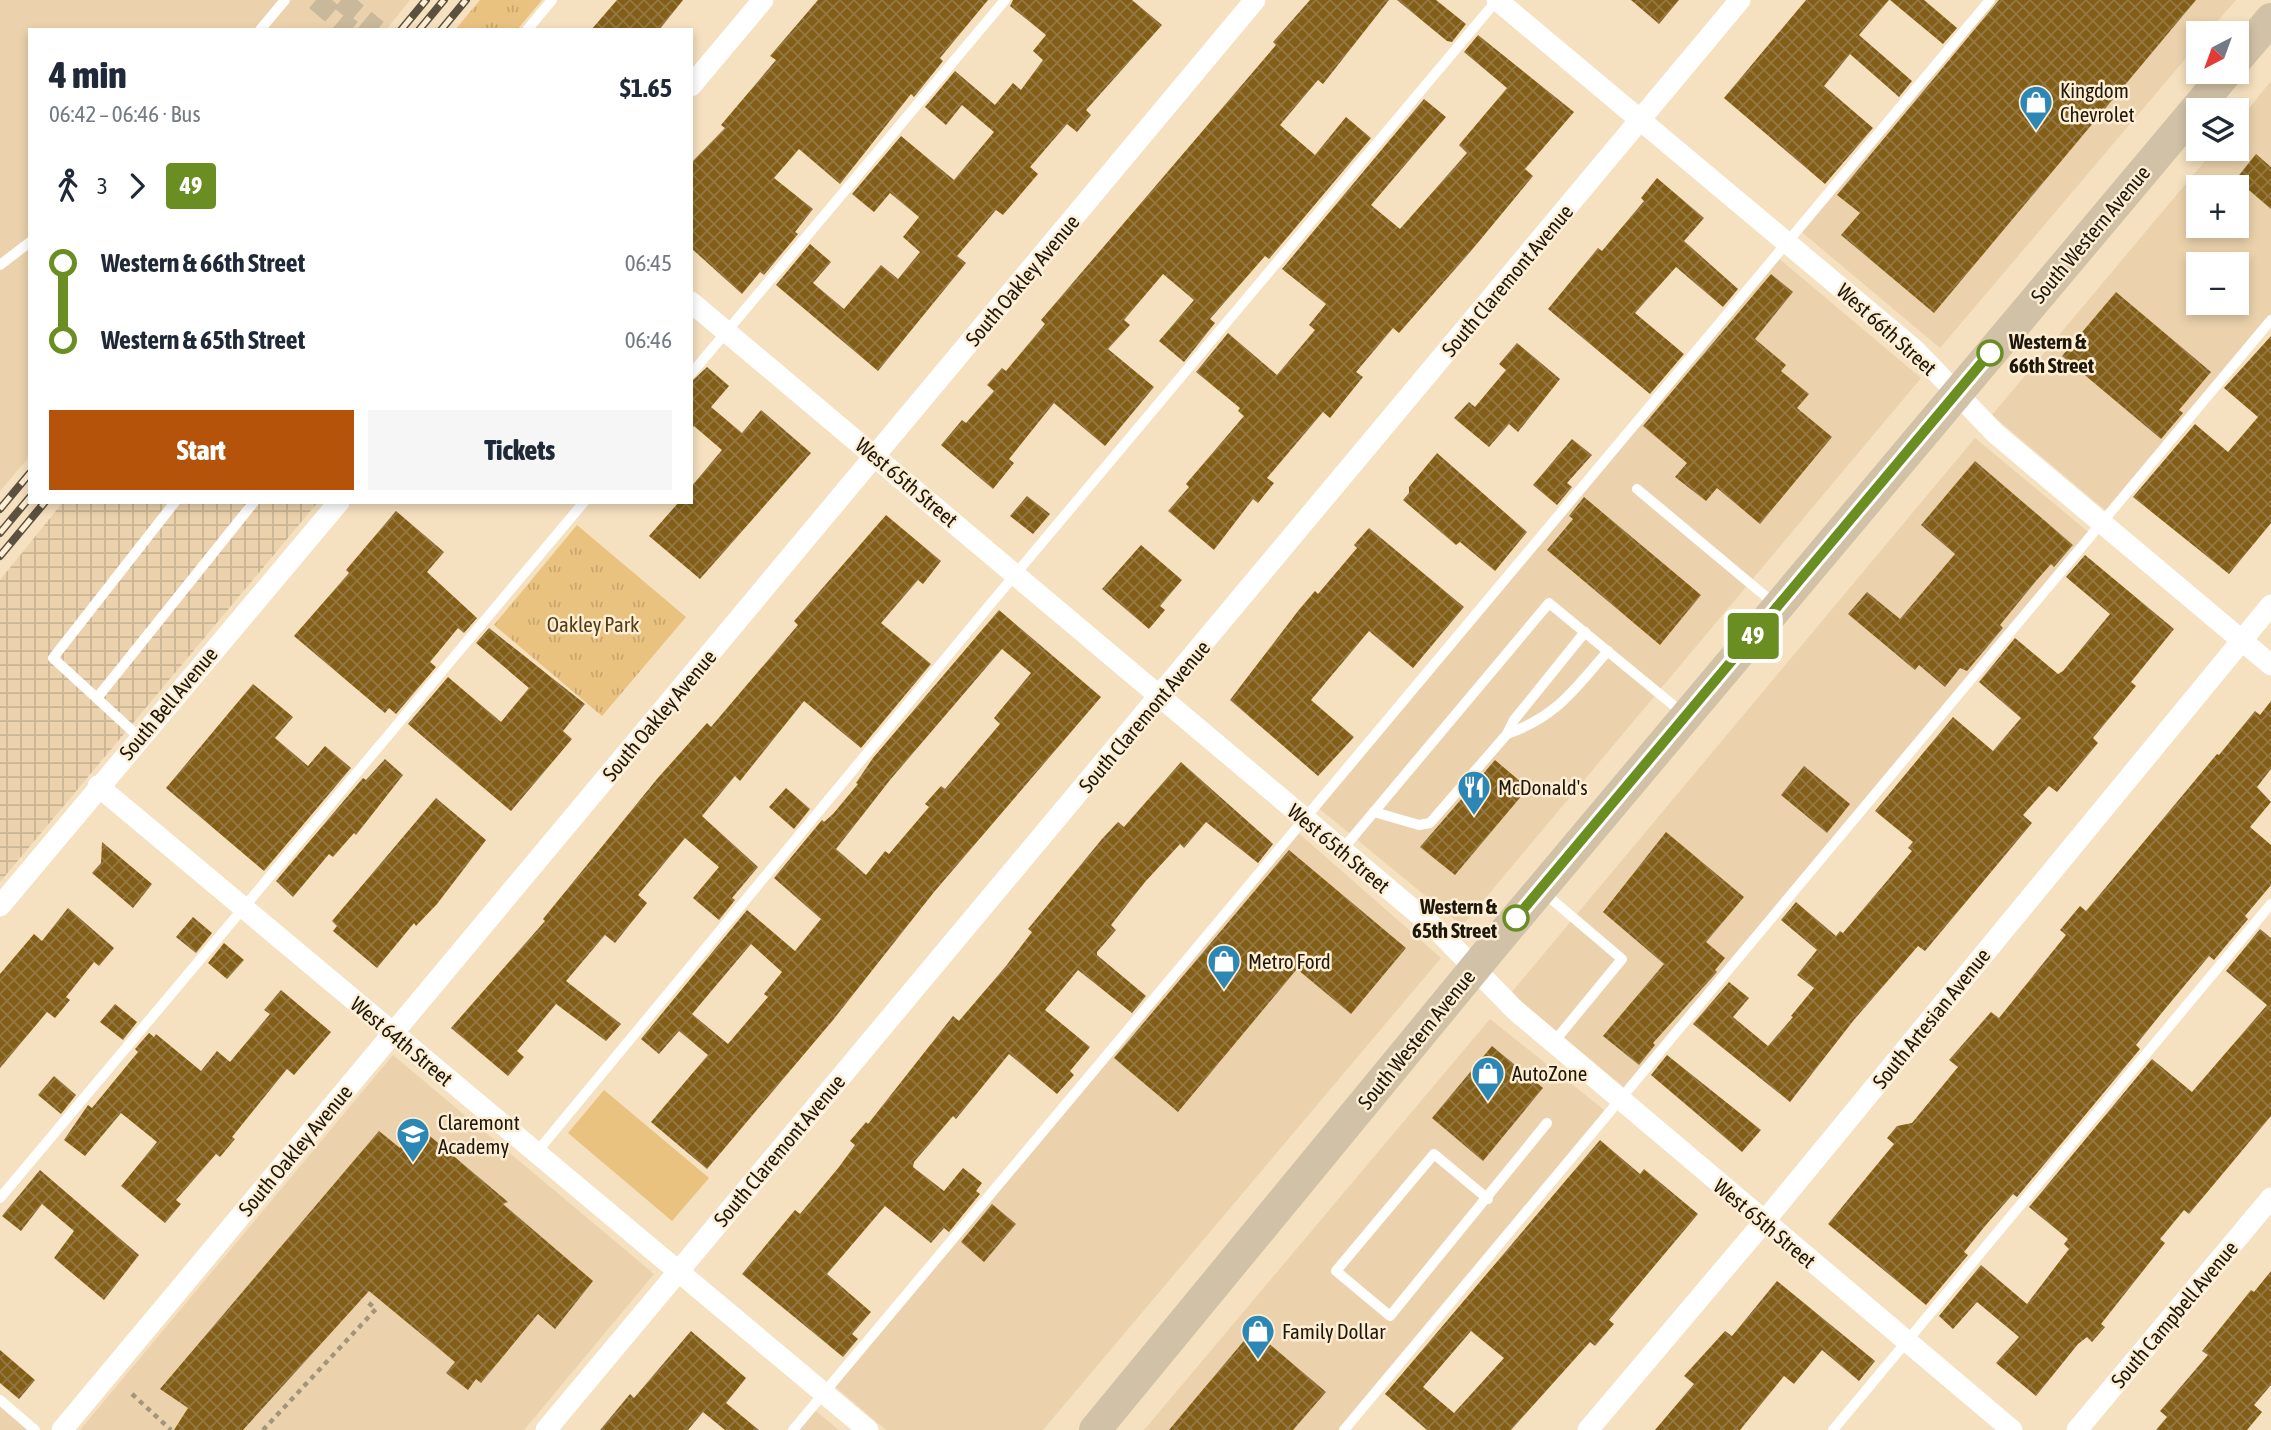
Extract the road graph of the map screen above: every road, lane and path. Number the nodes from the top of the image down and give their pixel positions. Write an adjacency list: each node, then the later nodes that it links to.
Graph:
1 (285, 0): 10 (lane)
2 (552, 0): 11 (lane)
3 (763, 0): 13 (street)
4 (1005, 0): 21 (lane)
5 (1255, 0): 24 (street, South Oakley Avenue)
6 (1497, 0): 15 (street, West 66th Street); 31 (lane)
7 (1740, 0): 15 (street, South Claremont Avenue)
8 (1990, 0): 16 (lane)
9 (2271, 19): 12 (main road)
10 (262, 28)
11 (529, 28)
12 (2249, 45)
13 (693, 84)
14 (2217, 84): 23 (main road, South Western Avenue)
15 (1641, 119): 16 (street, West 66th Street); 39 (street, South Claremont Avenue)
16 (1788, 242): 23 (street, West 66th Street); 45 (lane)
17 (28, 244): 18 (lane)
18 (0, 265)
19 (693, 304): 21 (street, West 65th Street)
20 (2271, 320): 30 (lane)
21 (727, 331): 22 (lane); 24 (street, West 65th Street)
22 (693, 372)
23 (1957, 393): 30 (street, West 66th Street); 33 (main road, South Western Avenue)
24 (876, 455): 31 (street, West 65th Street); 52 (street, South Oakley Avenue)
25 (1637, 489): 33 (lane)
26 (173, 504): 38 (lane)
27 (252, 504): 38 (lane)
28 (337, 504): 42 (street, South Bell Avenue)
29 (582, 504): 50 (lane)
30 (2102, 524): 35 (street, West 66th Street); 54 (lane)
31 (1016, 574): 39 (street, West 65th Street); 56 (lane)
32 (2271, 605): 35 (street, South Artesian Avenue)
33 (1778, 607): 40 (main road, South Western Avenue)
34 (1585, 632): 36 (lane); 41 (lane); 44 (lane)
35 (2242, 640): 37 (street, West 66th Street); 60 (street, South Artesian Avenue)
36 (1608, 651): 40 (lane); 41 (lane)
37 (2271, 665)
38 (97, 698): 42 (lane)
39 (1160, 698): 45 (street, West 65th Street); 61 (street, South Claremont Avenue)
40 (1686, 716): 47 (main road, South Western Avenue)
41 (1507, 734): 44 (lane)
42 (139, 737): 43 (street, South Bell Avenue)
43 (98, 786): 49 (street, South Bell Avenue); 50 (street, West 64th Street)
44 (1374, 812): 46 (lane)
45 (1304, 819): 46 (street, West 65th Street); 64 (lane)
46 (1342, 850): 51 (street, West 65th Street)
47 (1541, 890): 51 (main road, South Western Avenue); 53 (lane)
48 (2271, 904): 63 (lane)
49 (0, 905)
50 (245, 910): 52 (street, West 64th Street); 57 (lane)
51 (1476, 967): 53 (street, West 65th Street); 74 (main road, South Western Avenue)
52 (393, 1034): 56 (street, West 64th Street); 68 (street, South Oakley Avenue)
53 (1553, 1043): 54 (street, West 65th Street)
54 (1620, 1099): 60 (street, West 65th Street); 75 (lane)
55 (1547, 1124): 59 (lane)
56 (536, 1153): 61 (street, West 64th Street)
57 (0, 1198)
58 (2271, 1198): 79 (street, South Campbell Avenue)
59 (1488, 1199): 59 (lane)
60 (1763, 1223): 63 (street, West 65th Street); 76 (street, South Artesian Avenue)
61 (678, 1271): 64 (street, West 64th Street); 71 (street, South Claremont Avenue)
62 (365, 1300): 70 (path)
63 (1907, 1341): 77 (lane); 78 (street, West 65th Street)
64 (824, 1393): 72 (lane); 73 (street, West 64th Street)
65 (132, 1394): 69 (path)
66 (0, 1401): 67 (lane)
67 (35, 1430)
68 (62, 1430)
69 (171, 1430)
70 (263, 1430)
71 (546, 1430)
72 (793, 1430)
73 (868, 1430)
74 (1096, 1430)
75 (1344, 1430)
76 (1588, 1430)
77 (1833, 1430)
78 (2012, 1430)
79 (2077, 1430)

